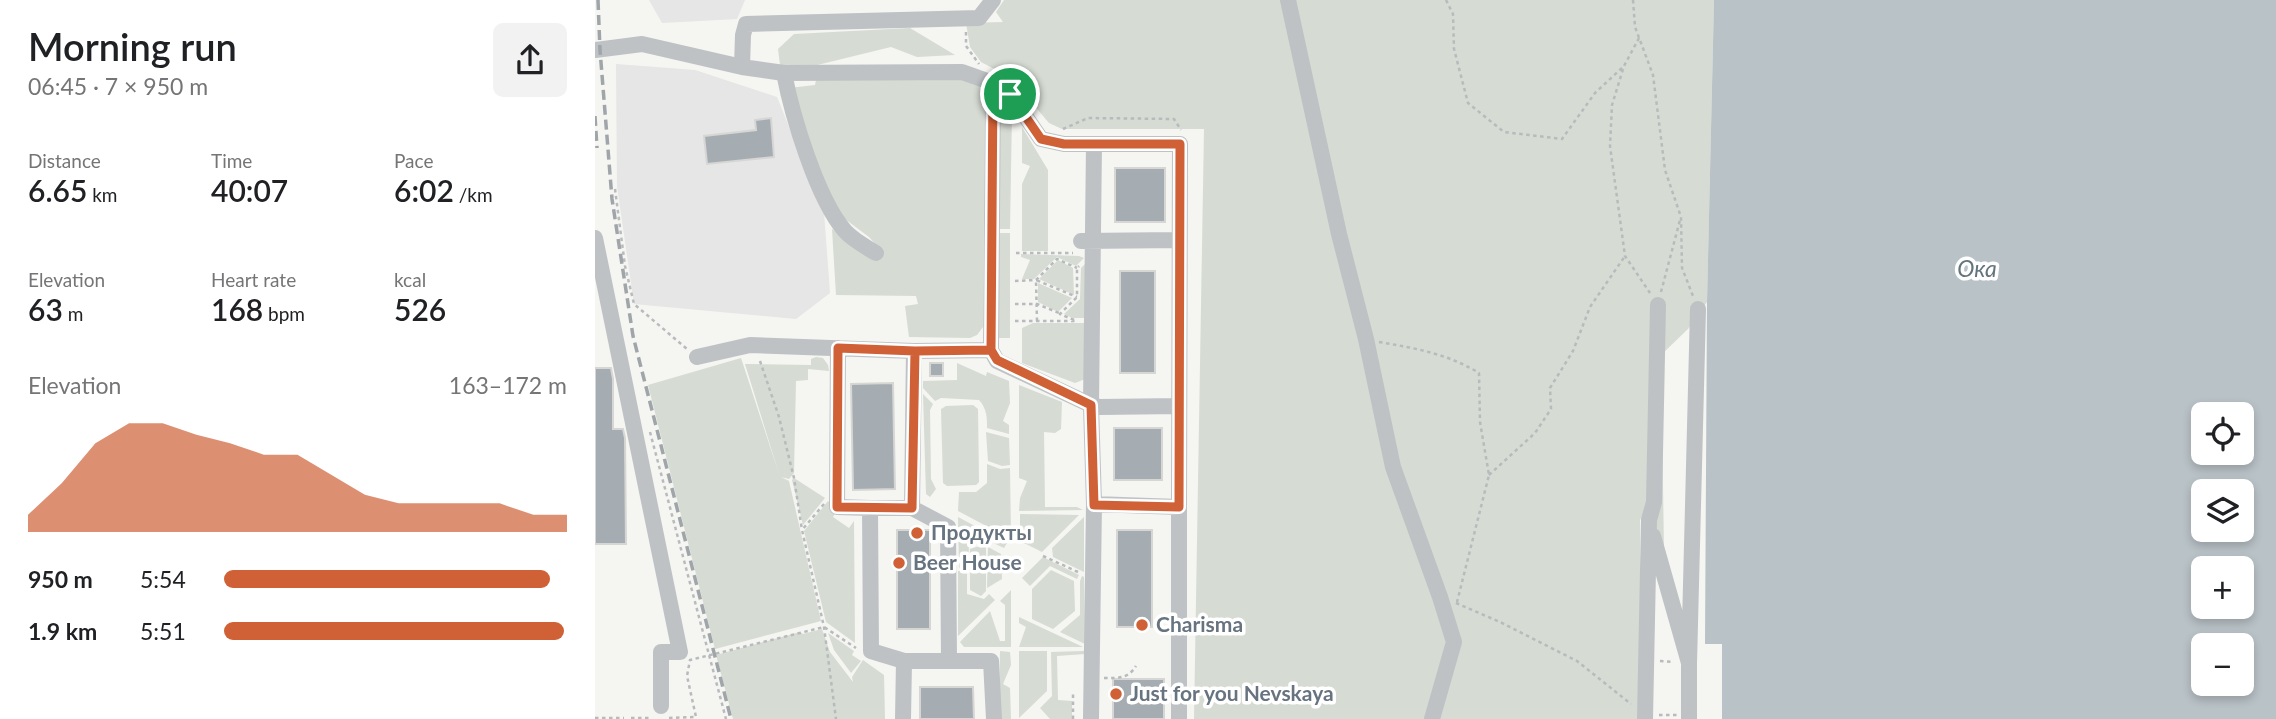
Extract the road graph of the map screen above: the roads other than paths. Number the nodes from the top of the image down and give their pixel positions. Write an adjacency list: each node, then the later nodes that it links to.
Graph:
1 (993, 0): 4 (lane)
2 (1288, 0): 35 (lane)
3 (595, 50): 4 (lane)
4 (742, 67): 5 (lane)
5 (784, 73): 6 (lane); 11 (lane)
6 (993, 83): 7 (lane); 15 (lane)
7 (1094, 145): 9 (lane); 10 (lane)
8 (595, 238): 28 (lane)
9 (1179, 240): 10 (lane); 19 (lane)
10 (1085, 245): 18 (lane)
11 (876, 253)
12 (1658, 305): 24 (lane)
13 (1698, 309): 27 (lane)
14 (838, 348): 16 (lane); 17 (lane); 22 (lane)
15 (991, 350): 16 (lane); 18 (lane)
16 (915, 351): 23 (lane)
17 (697, 357)
18 (1091, 405): 19 (lane); 20 (lane)
19 (1179, 406): 21 (lane)
20 (1094, 505): 21 (lane); 33 (lane)
21 (1179, 507): 34 (lane)
22 (870, 508): 23 (lane); 25 (lane)
23 (912, 508): 26 (lane)
24 (1649, 520): 27 (lane); 29 (lane)
25 (904, 661): 26 (lane); 31 (lane)
26 (949, 661): 32 (lane)
27 (1689, 663): 30 (lane)
28 (661, 706)
29 (1645, 717)
30 (1688, 718)
31 (903, 719)
32 (994, 719)
33 (1091, 719)
34 (1179, 719)
35 (1432, 719)

